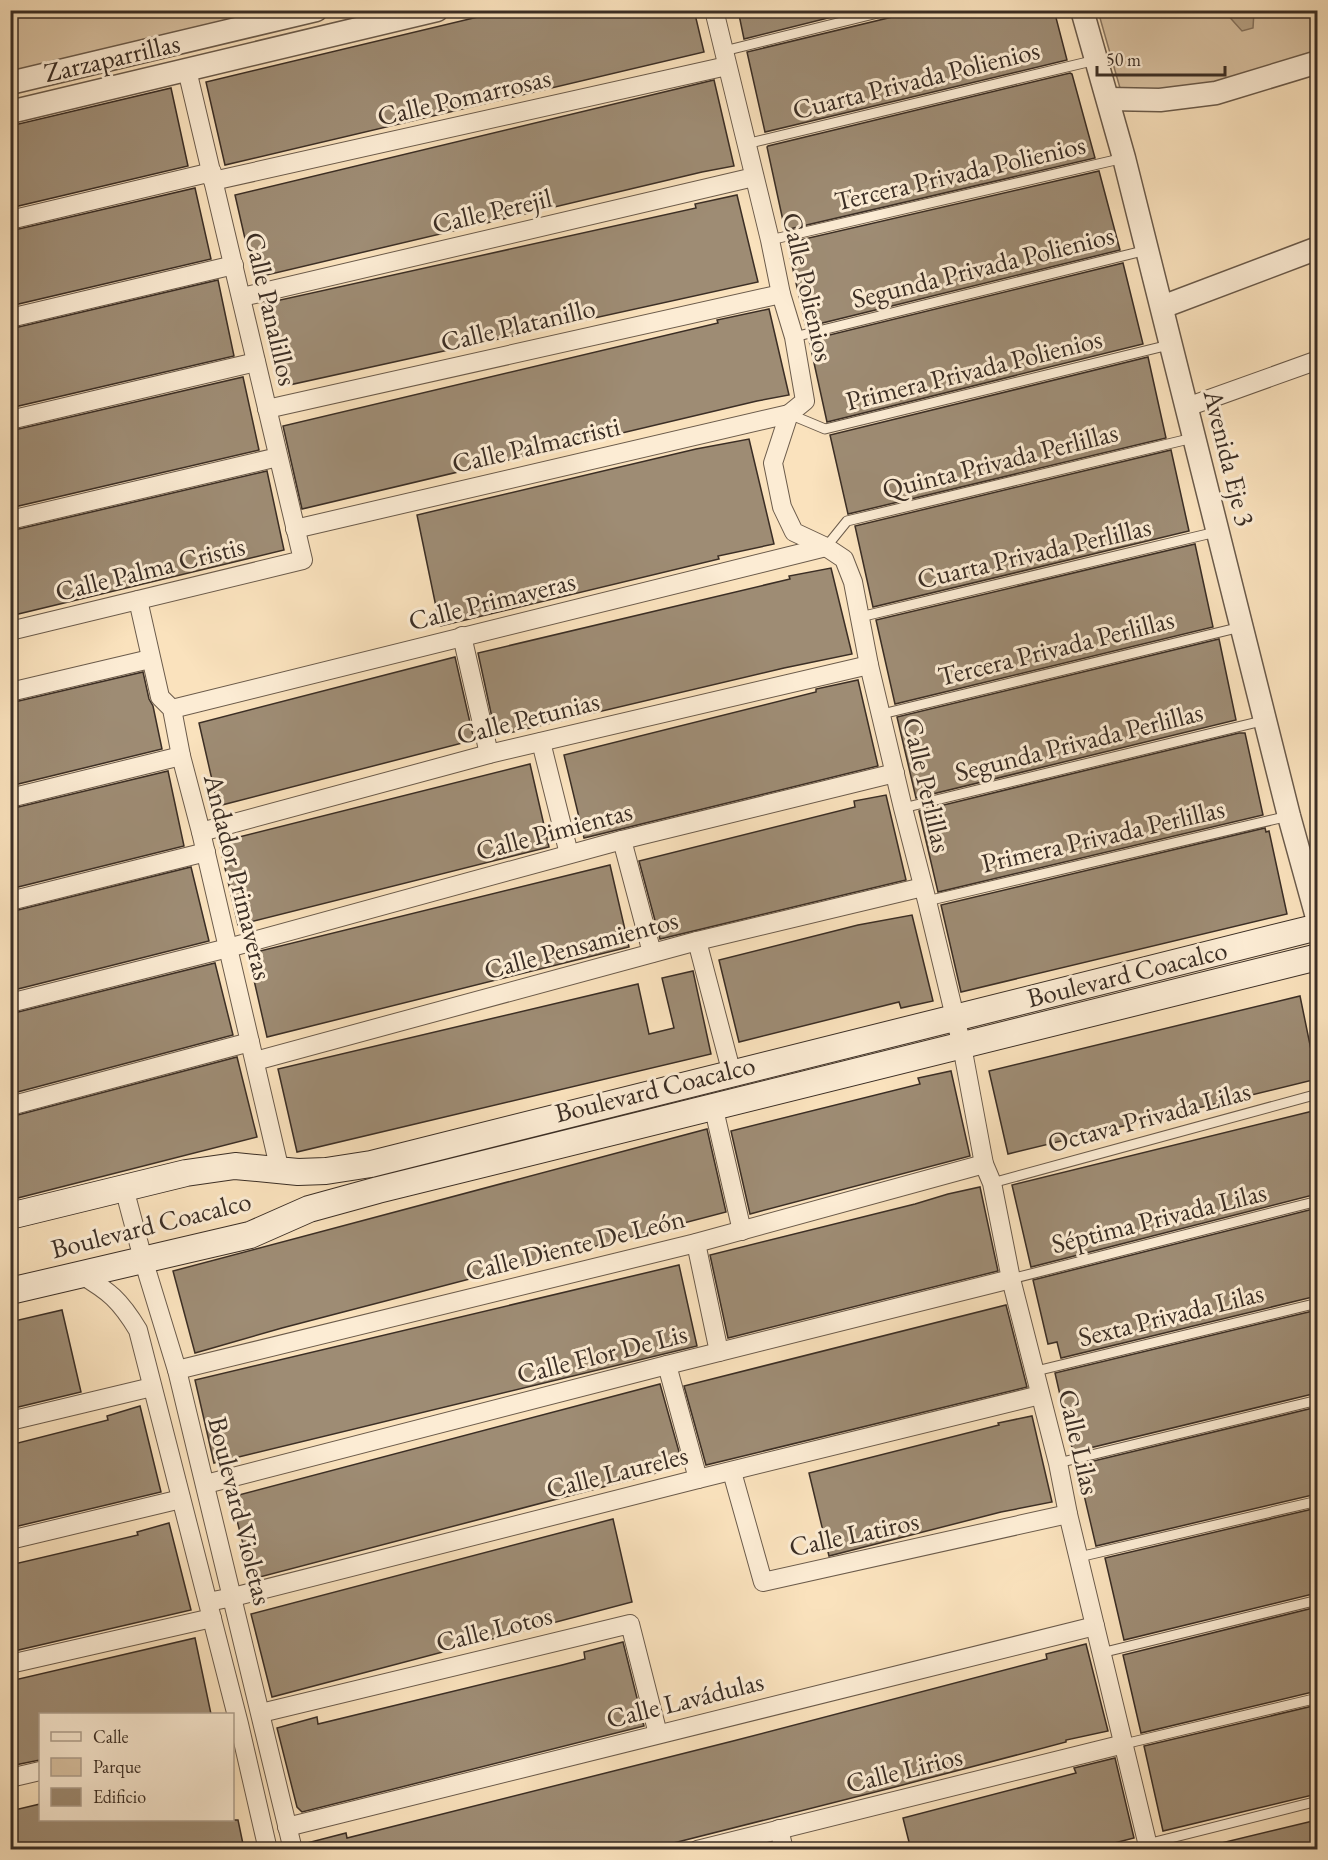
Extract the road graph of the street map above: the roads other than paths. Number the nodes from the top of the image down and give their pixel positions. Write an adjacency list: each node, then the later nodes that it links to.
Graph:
1 (316, 10): 8 (street, Zarzaparrillas)
2 (437, 10): 13 (street, Zarzaparrillas)
3 (714, 10): 10 (street, Calle Polienios)
4 (890, 10): 10 (lane)
5 (1082, 10): 11 (street, Avenida Eje 3)
6 (243, 17): 8 (lane)
7 (232, 20): 9 (lane)
8 (265, 22): 9 (street, Zarzaparrillas)
9 (180, 43): 14 (street, Zarzaparrillas)
10 (726, 58): 17 (street, Calle Polienios); 19 (street, Calle Pomarrosas)
11 (1096, 60): 15 (street, Avenida Eje 3); 17 (lane, Cuarta Privada Polienios)
12 (1317, 62): 15 (street)
13 (187, 70): 16 (street, Zarzaparrillas); 19 (street, Calle Panalillos)
14 (10, 83)
15 (1109, 99): 18 (street, Avenida Eje 3)
16 (10, 112)
17 (746, 144): 20 (street, Calle Polienios)
18 (1124, 158): 22 (lane, Tercera Privada Polienios); 24 (street, Avenida Eje 3)
19 (212, 176): 21 (street, Calle Pomarrosas); 25 (street, Calle Panalillos)
20 (754, 177): 22 (street, Calle Polienios); 27 (street, Calle Perejil)
21 (10, 220)
22 (770, 240): 26 (street, Calle Polienios)
23 (1317, 248): 28 (street)
24 (1147, 250): 28 (street, Avenida Eje 3); 30 (lane, Segunda Privada Polienios)
25 (234, 265): 27 (street, Calle Panalillos); 29 (street)
26 (781, 294): 30 (street, Calle Polienios); 35 (street, Calle Platanillo)
27 (242, 297): 33 (street, Calle Panalillos)
28 (1162, 307): 31 (street, Avenida Eje 3)
29 (10, 318)
30 (794, 337): 36 (street, Calle Polienios)
31 (1172, 345): 34 (street, Avenida Eje 3); 36 (lane, Primera Privada Polienios)
32 (1317, 360): 34 (street)
33 (256, 362): 35 (street, Calle Panalillos); 37 (street)
34 (1187, 407): 38 (street, Avenida Eje 3)
35 (267, 409): 39 (street, Calle Panalillos)
36 (789, 414): 41 (street, Calle Palmacristi); 43 (street, Calle Polienios)
37 (10, 420)
38 (1195, 437): 42 (street, Avenida Eje 3); 43 (lane, Quinta Privada Perlillas)
39 (278, 457): 40 (street); 41 (street, Calle Panalillos)
40 (10, 520)
41 (296, 529): 44 (street, Calle Panalillos)
42 (1219, 532): 46 (lane, Cuarta Privada Perlillas); 47 (street, Avenida Eje 3)
43 (826, 547): 46 (street, Calle Perlillas); 49 (street, Calle Primaveras)
44 (303, 560): 45 (street, Calle Palma Cristis)
45 (138, 600): 48 (street, Calle Palma Cristis); 50 (street, Andador Primaveras)
46 (860, 618): 51 (street, Calle Perlillas)
47 (1241, 627): 54 (lane, Tercera Privada Perlillas); 55 (street, Avenida Eje 3)
48 (10, 630)
49 (462, 636): 53 (street, Calle Primaveras); 57 (street)
50 (150, 659): 52 (street); 53 (street, Andador Primaveras)
51 (869, 665): 54 (street, Calle Perlillas); 56 (street, Calle Petunias)
52 (10, 692)
53 (172, 709): 58 (street, Andador Primaveras)
54 (882, 714): 59 (street, Calle Perlillas)
55 (1266, 720): 61 (lane, Segunda Privada Perlillas); 62 (street, Avenida Eje 3)
56 (541, 742): 57 (street, Calle Petunias); 66 (street)
57 (489, 754): 63 (street, Calle Petunias)
58 (181, 756): 60 (street); 63 (street, Andador Primaveras)
59 (895, 773): 61 (street, Calle Perlillas); 64 (street, Calle Pimientas)
60 (10, 798)
61 (903, 808): 67 (street, Calle Perlillas)
62 (1289, 816): 67 (lane, Primera Privada Perlillas); 68 (street, Avenida Eje 3)
63 (201, 832): 65 (street, Andador Primaveras)
64 (622, 840): 66 (street, Calle Pimientas); 74 (street)
65 (206, 852): 69 (street); 73 (street, Andador Primaveras)
66 (568, 855): 73 (street, Calle Pimientas)
67 (925, 894): 72 (street, Calle Pensamientos); 77 (street, Calle Perlillas)
68 (1315, 898): 70 (street, Avenida Eje 3)
69 (10, 901)
70 (1317, 921)
71 (1317, 927): 77 (main road, Boulevard Coacalco)
72 (697, 941): 74 (street, Calle Pensamientos); 81 (street)
73 (228, 948): 76 (street, Calle Pimientas); 78 (street, Andador Primaveras)
74 (652, 953): 80 (street, Calle Pensamientos)
75 (1317, 957): 79 (main road, Boulevard Coacalco)
76 (10, 1003)
77 (955, 1019): 79 (street, Calle Perlillas); 81 (main road, Boulevard Coacalco)
78 (250, 1042): 80 (street, Andador Primaveras); 83 (street)
79 (962, 1046): 84 (main road, Boulevard Coacalco); 85 (street, Calle Lilas)
80 (255, 1061): 86 (street, Andador Primaveras)
81 (732, 1074): 86 (main road, Boulevard Coacalco)
82 (1317, 1094): 87 (lane, Octava Privada Lilas)
83 (10, 1106)
84 (713, 1106): 91 (street); 93 (main road, Boulevard Coacalco)
85 (984, 1164): 87 (street, Calle Lilas); 91 (street, Calle Diente De León)
86 (280, 1171): 88 (main road, Boulevard Coacalco)
87 (992, 1183): 95 (street, Calle Lilas)
88 (124, 1188): 90 (main road, Boulevard Coacalco); 93 (street, Boulevard Violetas)
89 (1317, 1201): 95 (lane, Séptima Privada Lilas)
90 (10, 1216)
91 (742, 1231): 92 (street, Calle Diente De León)
92 (696, 1244): 98 (street); 100 (street, Calle Diente De León)
93 (143, 1259): 94 (main road, Boulevard Coacalco); 100 (street, Boulevard Violetas)
94 (80, 1274): 96 (main road, Boulevard Coacalco); 102 (street, Boulevard Violetas)
95 (1011, 1279): 98 (street, Calle Flor De Lis); 101 (street, Calle Lilas)
96 (10, 1291)
97 (1317, 1303): 101 (lane, Sexta Privada Lilas)
98 (719, 1352): 99 (street, Calle Flor De Lis)
99 (667, 1365): 108 (street); 109 (street, Calle Flor De Lis)
100 (177, 1370): 109 (street, Boulevard Violetas)
101 (1036, 1371): 103 (street, Calle Lilas)
102 (152, 1387): 105 (street); 110 (street, Boulevard Violetas)
103 (1040, 1395): 106 (street, Calle Lilas); 107 (street, Calle Laureles)
104 (1317, 1400): 106 (lane)
105 (10, 1421)
106 (1058, 1463): 112 (street, Calle Lilas)
107 (732, 1472): 108 (street, Calle Laureles); 112 (street, Calle Latiros)
108 (698, 1479): 115 (street, Calle Laureles)
109 (206, 1484): 115 (street, Boulevard Violetas)
110 (181, 1499): 113 (street); 117 (street, Boulevard Violetas)
111 (1317, 1501): 114 (lane)
112 (1068, 1514): 114 (street, Calle Lilas)
113 (10, 1540)
114 (1078, 1557): 118 (street, Calle Lilas)
115 (233, 1598): 117 (street, Calle Laureles); 123 (street, Boulevard Violetas)
116 (1317, 1600): 119 (lane)
117 (210, 1610): 120 (street, Calle Laureles); 122 (street, Boulevard Violetas)
118 (1095, 1626): 119 (street, Calle Lilas); 125 (street, Calle Lavádulas)
119 (1101, 1653): 126 (street, Calle Lilas)
120 (10, 1665)
121 (1317, 1698): 126 (lane)
122 (233, 1713)
123 (261, 1713): 125 (street, Calle Lotos); 130 (street, Boulevard Violetas)
124 (236, 1725): 131 (street, Boulevard Violetas)
125 (658, 1734): 130 (street, Calle Lavádulas)
126 (1124, 1744): 132 (street, Calle Lirios); 133 (street, Calle Lilas)
127 (39, 1771): 128 (street)
128 (10, 1778)
129 (1317, 1801): 133 (lane)
130 (286, 1822): 131 (street, Calle Lavádulas); 135 (street, Boulevard Violetas)
131 (262, 1823): 134 (street, Boulevard Violetas)
132 (779, 1829): 136 (street, Calle Lirios); 137 (street)
133 (1148, 1847)
134 (268, 1850)
135 (293, 1850)
136 (697, 1850)
137 (784, 1850)

